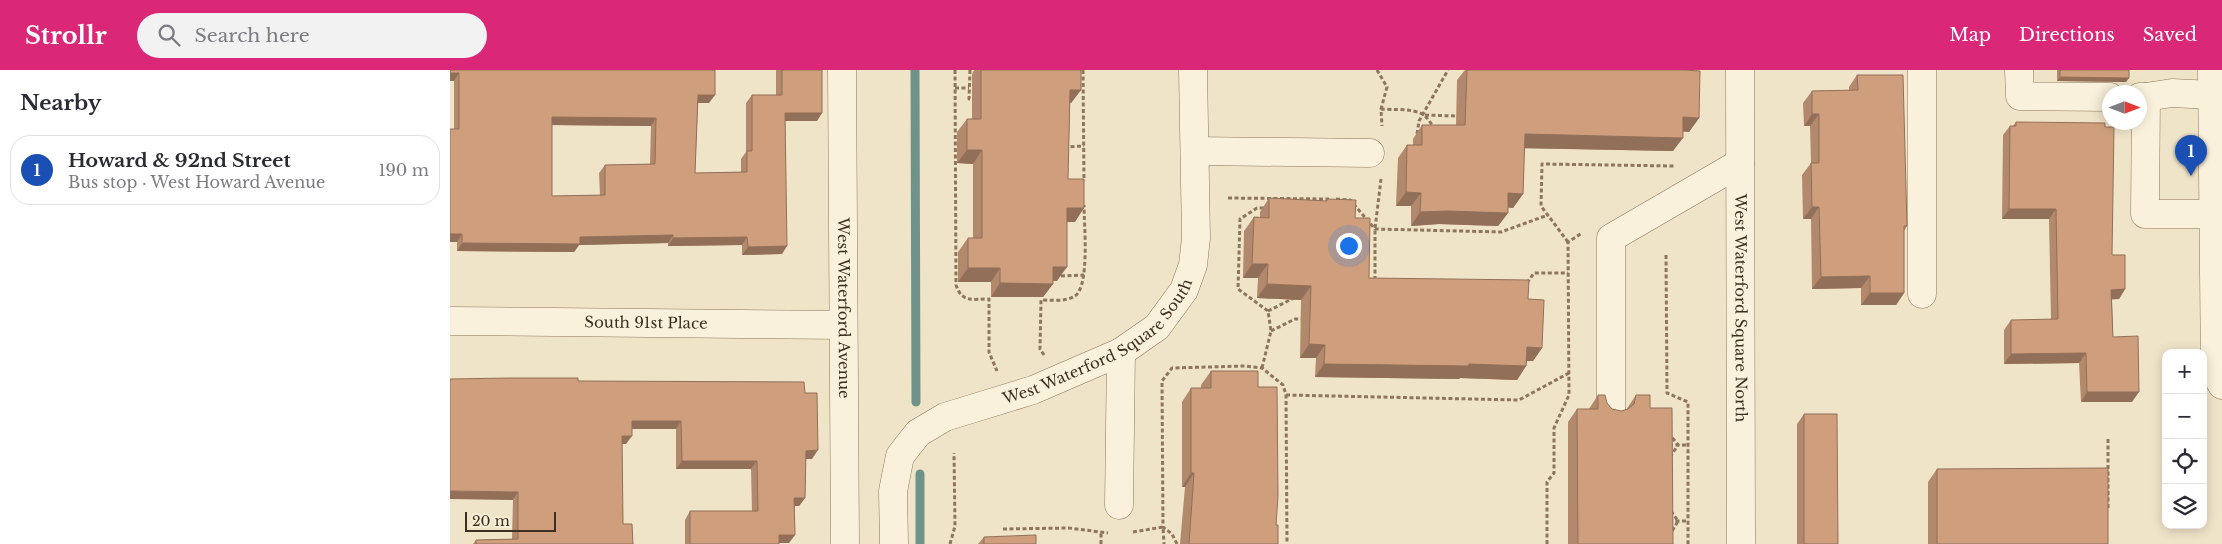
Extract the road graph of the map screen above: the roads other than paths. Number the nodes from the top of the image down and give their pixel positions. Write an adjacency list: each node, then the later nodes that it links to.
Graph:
1 (842, 70): 16 (street, West Waterford Avenue)
2 (1194, 70): 10 (street, West Waterford Square South)
3 (1740, 70): 12 (street, West Waterford Square North)
4 (1922, 70): 14 (street)
5 (2019, 70): 8 (street)
6 (2212, 82): 7 (street); 13 (street)
7 (2147, 96)
8 (2102, 97)
9 (2143, 130): 13 (street)
10 (1195, 151): 11 (street); 17 (street, West Waterford Square South)
11 (1370, 153)
12 (1740, 163): 19 (street); 23 (street, West Waterford Square North)
13 (2217, 214): 18 (street)
14 (1922, 294)
15 (450, 321): 16 (street, South 91st Place)
16 (843, 325): 21 (street, West Waterford Avenue)
17 (1121, 352): 20 (street); 22 (street, West Waterford Square South)
18 (2222, 385)
19 (1611, 409)
20 (1119, 505)
21 (844, 544)
22 (894, 544)
23 (1741, 544)

